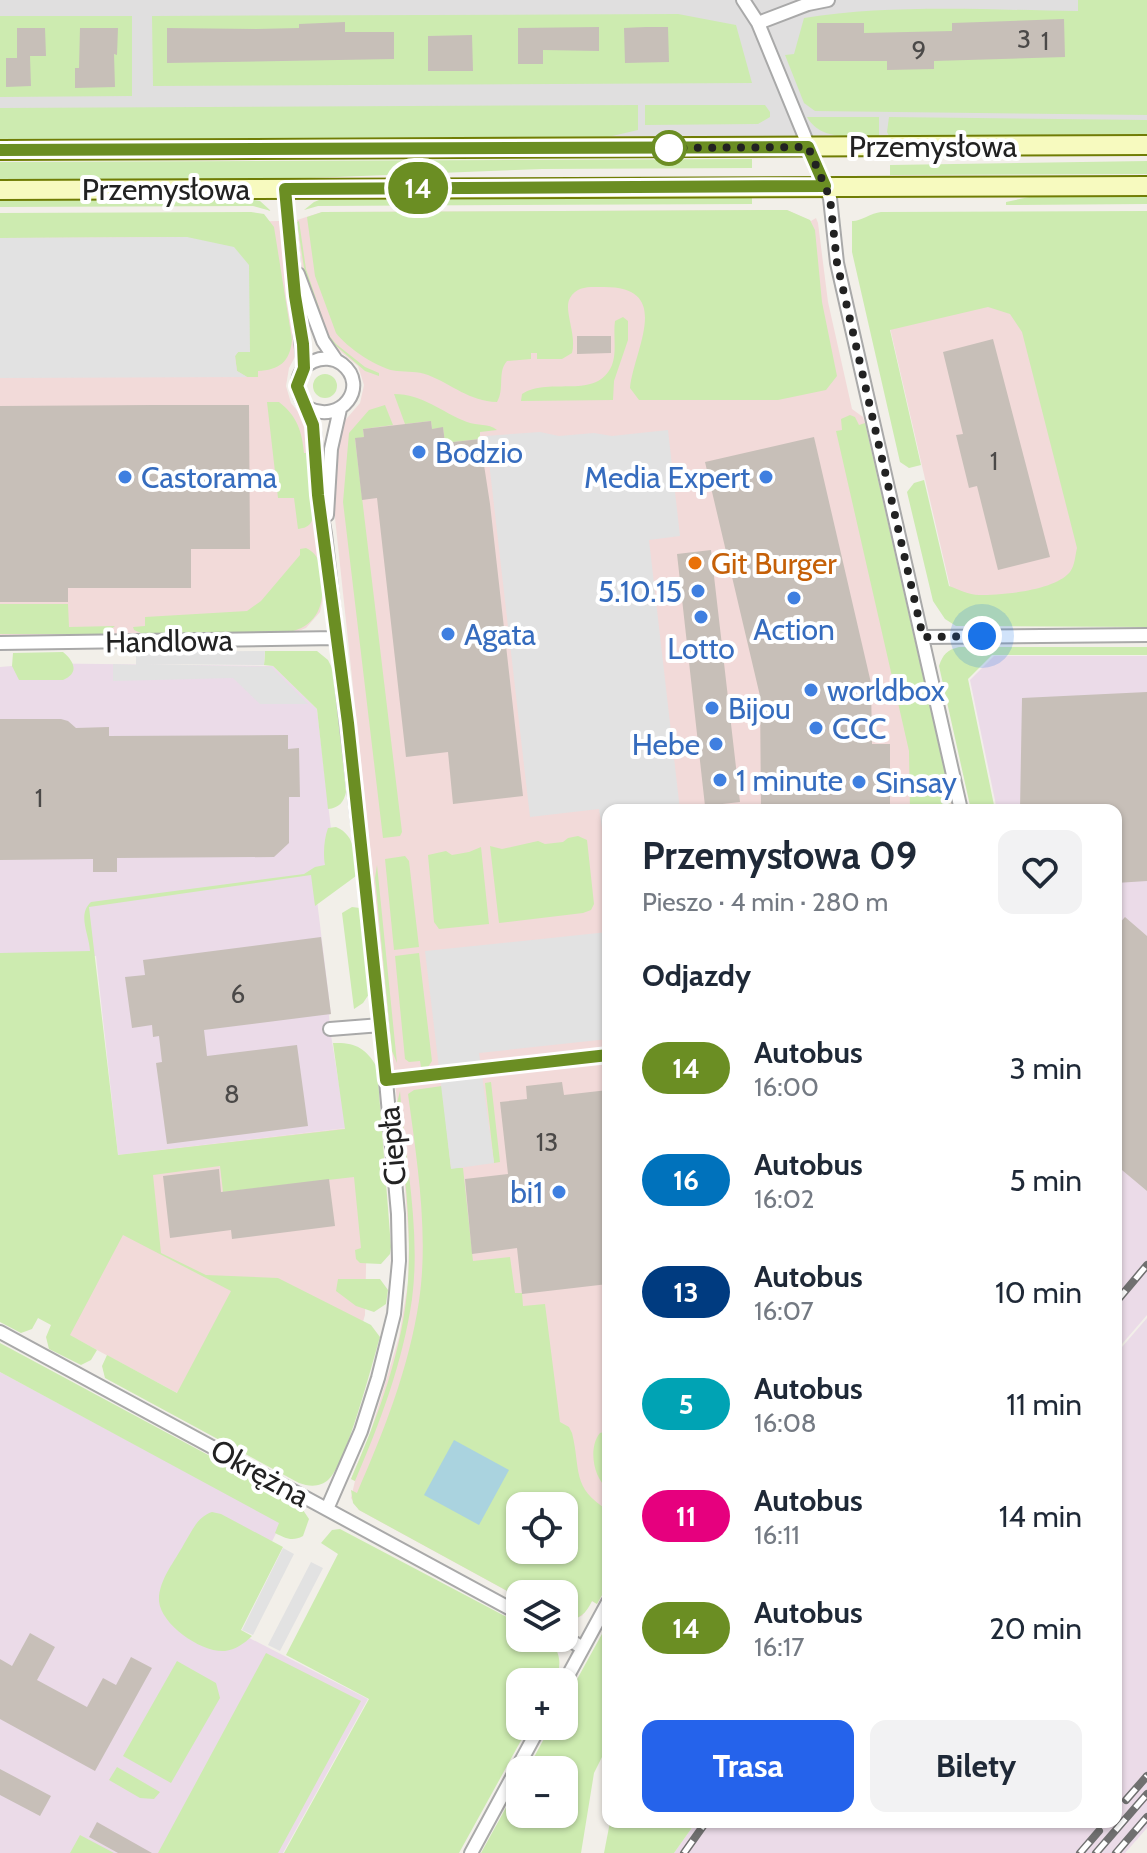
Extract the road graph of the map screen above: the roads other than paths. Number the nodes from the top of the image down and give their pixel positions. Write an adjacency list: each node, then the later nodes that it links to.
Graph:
1 (743, 0): 3 (street)
2 (828, 0): 3 (street)
3 (758, 23): 5 (street)
4 (1147, 145): 5 (main road, Przemysłowa)
5 (808, 147): 6 (main road, Przemysłowa); 7 (street)
6 (0, 150)
7 (825, 186): 8 (main road, Przemysłowa); 9 (main road, Przemysłowa); 18 (street)
8 (1147, 186)
9 (285, 189): 10 (main road, Przemysłowa); 11 (street, Ciepła)
10 (0, 190)
11 (293, 260): 12 (street, Ciepła); 13 (street, Ciepła)
12 (336, 360): 13 (street); 15 (street, Ciepła)
13 (304, 368): 14 (street, Ciepła)
14 (308, 408): 15 (street); 16 (street, Ciepła)
15 (340, 409): 16 (street, Ciepła)
16 (325, 534): 19 (street, Ciepła)
17 (1147, 635): 18 (street)
18 (923, 637): 21 (street)
19 (337, 638): 20 (street, Handlowa); 22 (street, Ciepła)
20 (0, 643)
21 (960, 804)
22 (381, 1025): 23 (street); 25 (street, Ciepła)
23 (330, 1029)
24 (0, 1332): 25 (street, Okrężna)
25 (327, 1509): 26 (street, Okrężna)
26 (506, 1606)
27 (602, 1613): 29 (street)
28 (578, 1645): 29 (street)
29 (583, 1648): 30 (street)
30 (572, 1668)
31 (532, 1740): 32 (street)
32 (471, 1853)

